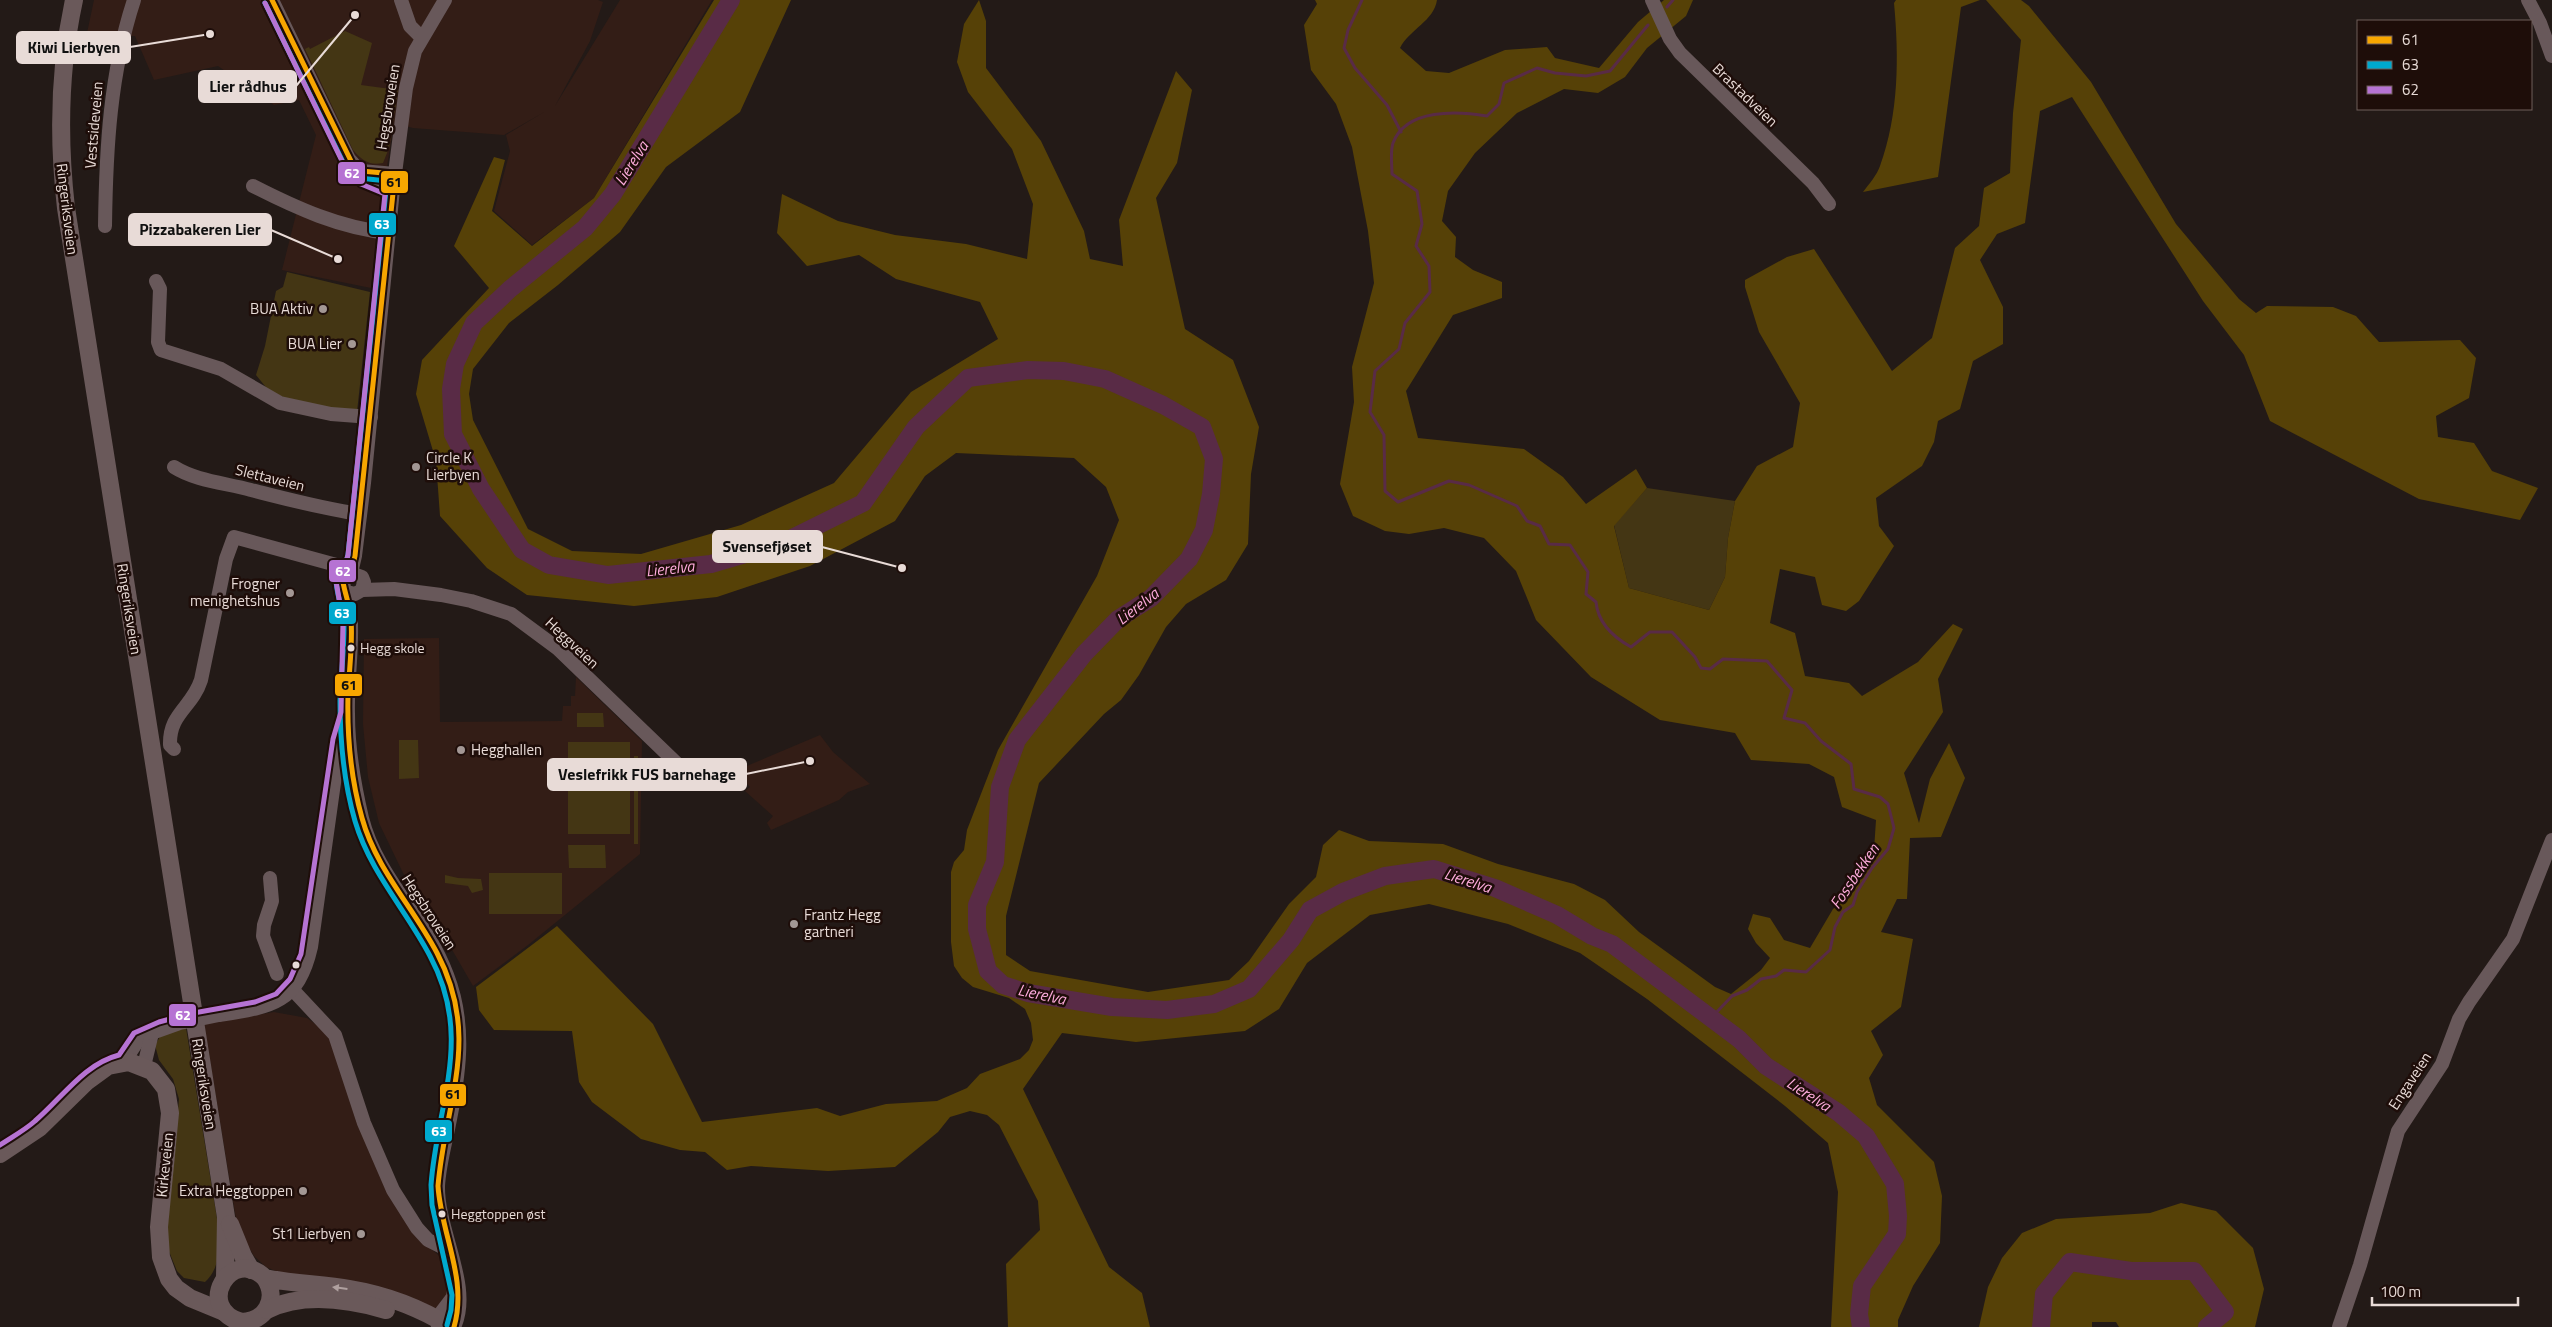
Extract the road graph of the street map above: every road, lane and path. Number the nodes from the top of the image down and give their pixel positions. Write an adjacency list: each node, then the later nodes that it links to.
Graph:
1 (74, 0): 33 (main road, Ringeriksveien)
2 (134, 0): 15 (street, Vestsideveien)
3 (272, 0): 10 (street)
4 (401, 0): 8 (street)
5 (445, 0): 8 (street, Hegsbroveien)
6 (1652, 0): 14 (street, Brastadveien)
7 (2528, 0): 9 (street)
8 (421, 37): 11 (street, Hegsbroveien)
9 (2552, 56)
10 (361, 171): 11 (street); 13 (street)
11 (395, 174): 13 (street, Hegsbroveien)
12 (252, 186): 16 (street)
13 (393, 189): 16 (street, Hegsbroveien)
14 (1829, 204)
15 (105, 226)
16 (389, 233): 18 (street, Hegsbroveien)
17 (156, 280): 18 (street)
18 (371, 417): 20 (street, Hegsbroveien)
19 (174, 467): 20 (street, Slettaveien)
20 (360, 514): 21 (street, Hegsbroveien)
21 (355, 583): 22 (street, Hegsbroveien); 23 (street, Heggveien); 24 (street, Heggveien)
22 (348, 713): 28 (street); 34 (street, Hegsbroveien)
23 (174, 749)
24 (696, 781)
25 (2552, 840): 42 (street, Engaveien)
26 (270, 878): 27 (street)
27 (277, 974)
28 (292, 989): 29 (street, bridge); 34 (street)
29 (152, 1033): 30 (street); 31 (street)
30 (124, 1062): 31 (main road); 32 (main road)
31 (144, 1066): 35 (main road, Kirkeveien)
32 (0, 1154)
33 (226, 1217): 36 (main road, Ringeriksveien); 38 (main road, Ringeriksveien)
34 (448, 1246): 37 (street, Hegsbroveien)
35 (168, 1272): 38 (main road); 40 (main road, Kirkeveien)
36 (258, 1274): 38 (main road); 39 (main road); 41 (main road, one-way to 36)
37 (456, 1280): 41 (street); 41 (street, Hegsbroveien)
38 (222, 1282): 40 (main road)
39 (267, 1310): 40 (main road); 41 (main road)
40 (224, 1312)
41 (441, 1325)
42 (2339, 1327)

